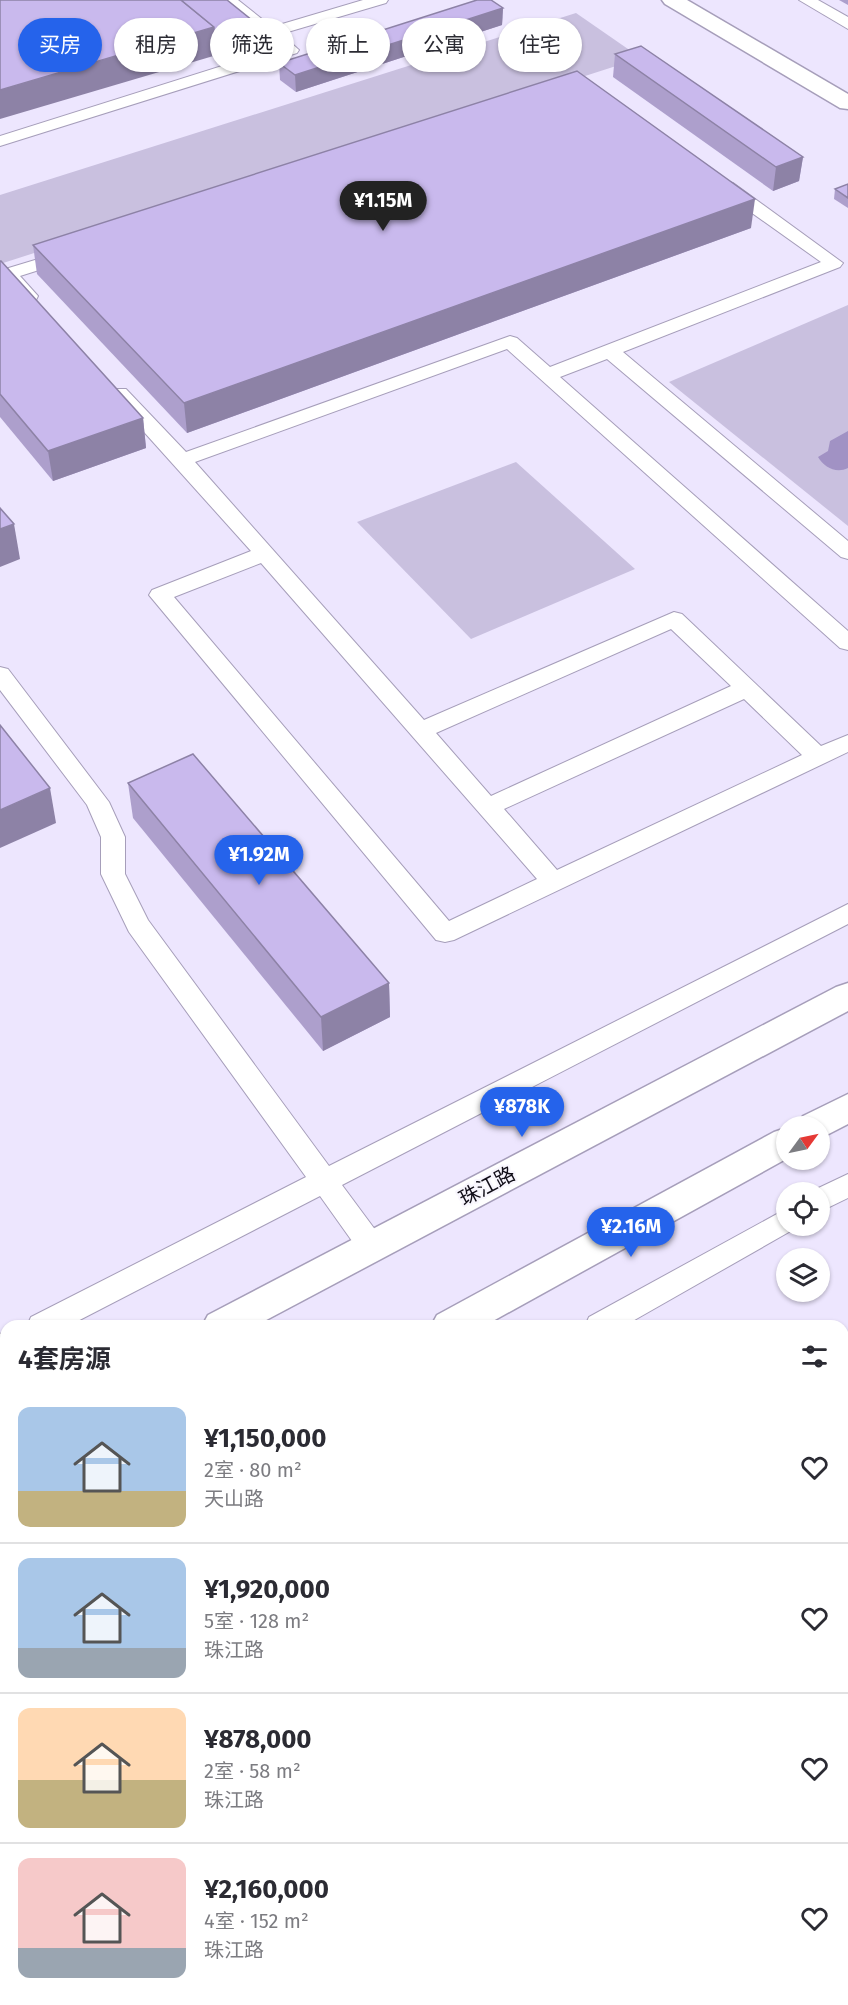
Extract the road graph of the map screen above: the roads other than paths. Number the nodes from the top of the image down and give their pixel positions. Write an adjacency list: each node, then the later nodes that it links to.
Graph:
1 (228, 0): 6 (lane)
2 (381, 0): 8 (lane)
3 (672, 0): 11 (street)
4 (708, 0): 10 (street)
5 (807, 0): 7 (lane)
6 (250, 18)
7 (848, 24)
8 (294, 26)
9 (221, 72): 12 (lane)
10 (848, 80)
11 (848, 103)
12 (0, 141)
13 (710, 175): 15 (lane)
14 (88, 249): 16 (lane)
15 (841, 260): 17 (lane)
16 (40, 308)
17 (609, 351): 18 (lane); 21 (lane)
18 (547, 375): 20 (lane); 23 (lane)
19 (103, 376): 20 (lane)
20 (182, 460): 22 (lane)
21 (848, 552)
22 (264, 554): 26 (lane); 30 (lane)
23 (848, 643)
24 (0, 674): 36 (lane)
25 (747, 688): 26 (lane); 28 (lane); 29 (lane)
26 (421, 731): 29 (lane)
27 (848, 743): 28 (lane)
28 (818, 757): 30 (lane)
29 (488, 807): 30 (lane)
30 (554, 882)
31 (848, 913): 36 (lane)
32 (848, 996): 40 (street, 珠江路)
33 (848, 1108): 34 (street)
34 (830, 1118)
35 (776, 1147): 43 (street)
36 (324, 1181): 40 (lane); 41 (lane)
37 (848, 1185): 38 (lane)
38 (830, 1196)
39 (776, 1226): 44 (lane)
40 (372, 1247): 42 (street, 珠江路)
41 (52, 1320)
42 (232, 1320)
43 (461, 1320)
44 (611, 1320)

